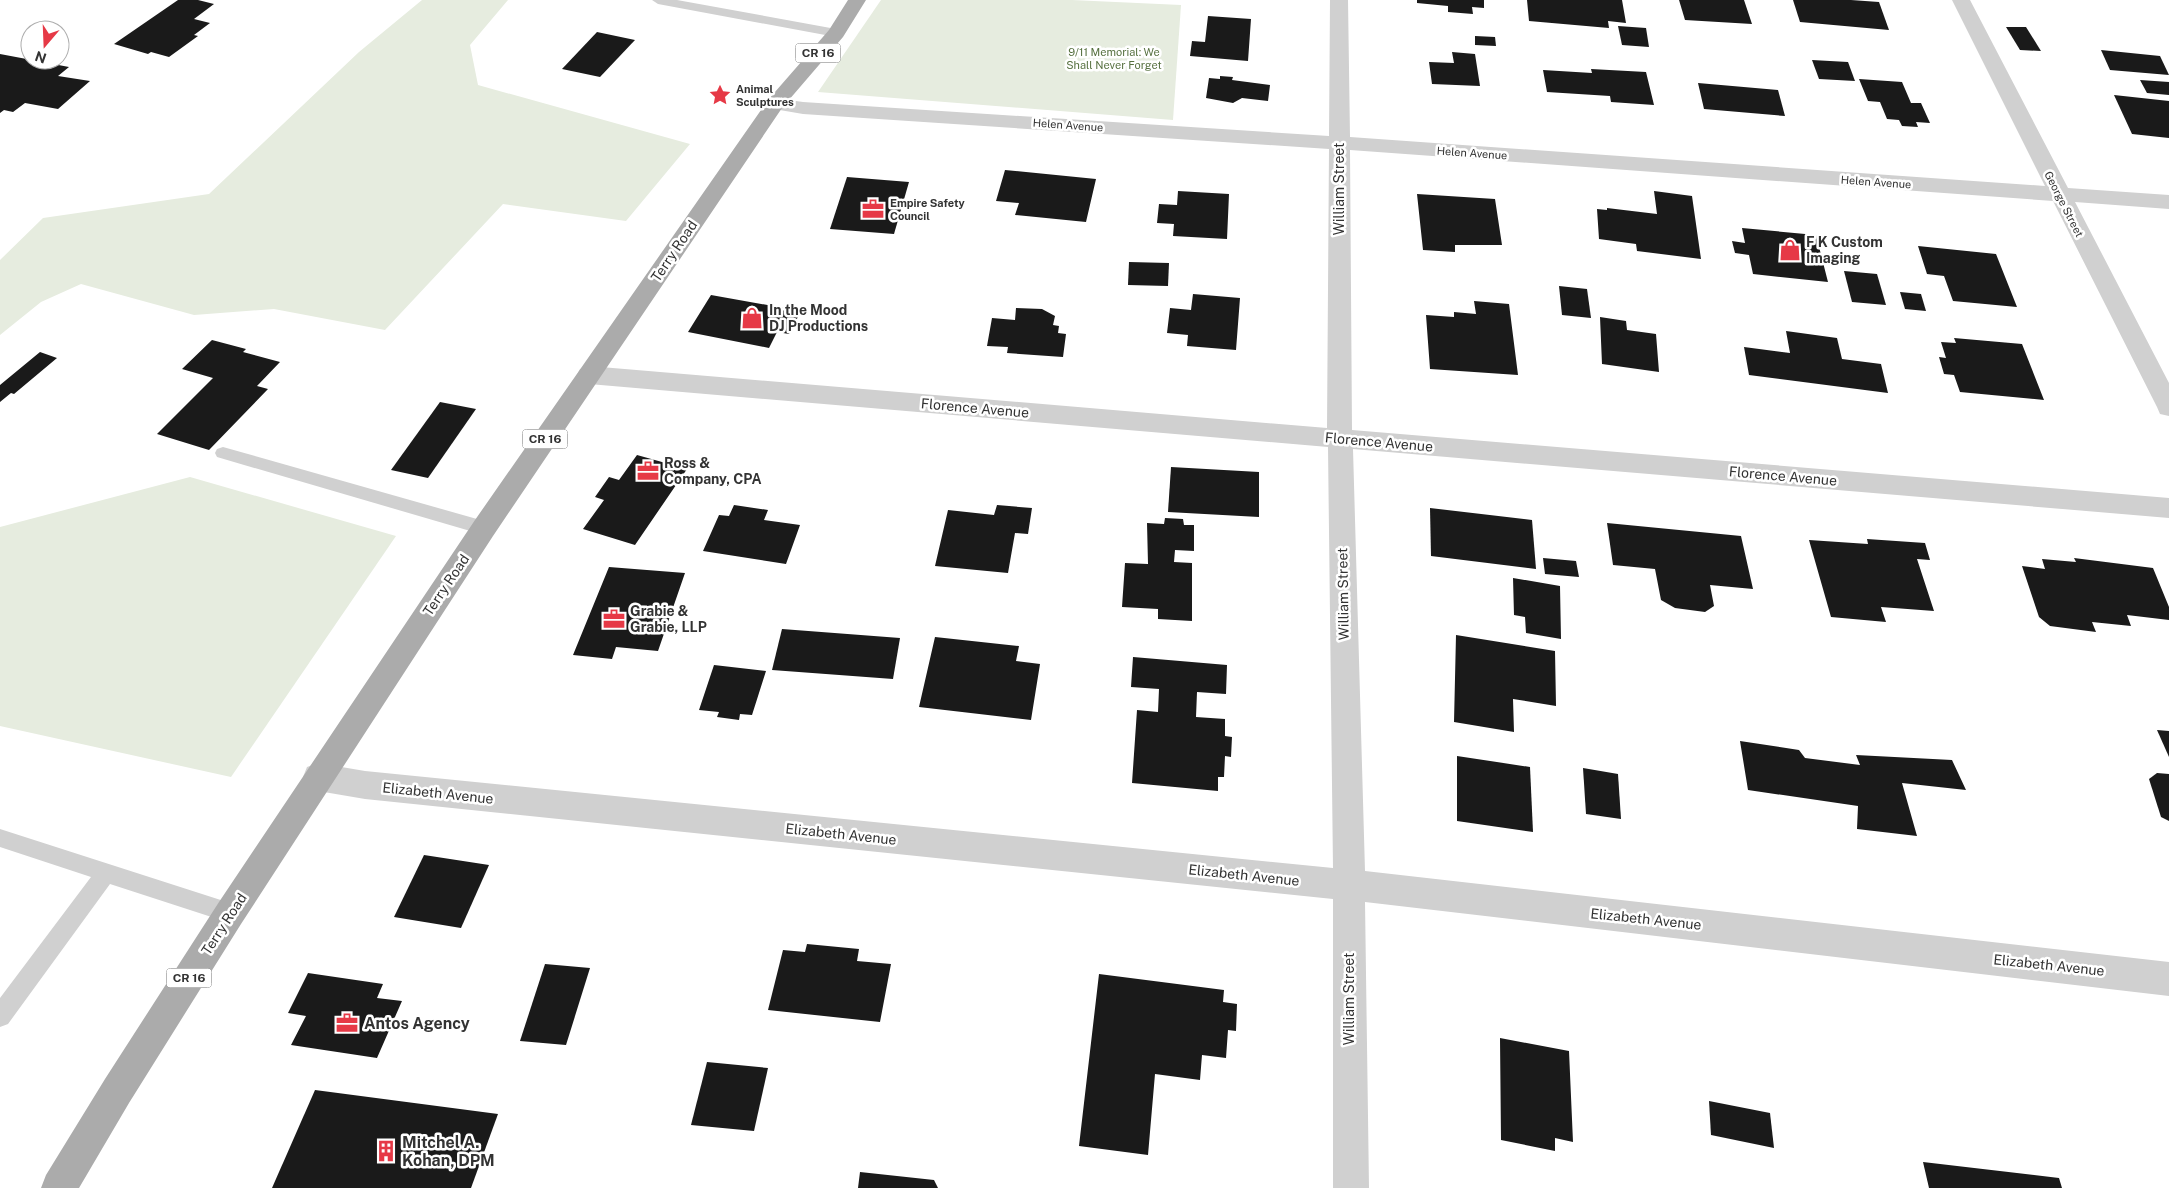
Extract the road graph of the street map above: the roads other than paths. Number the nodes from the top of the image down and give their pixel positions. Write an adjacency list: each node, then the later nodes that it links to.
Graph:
1 (658, 0): 5 (lane)
2 (857, 0): 5 (main road, Terry Road / CR 16)
3 (1338, 0): 7 (street, William Street)
4 (1961, 0): 8 (street, George Street)
5 (836, 33): 6 (main road, Terry Road / CR 16)
6 (775, 104): 7 (street, Helen Avenue); 10 (main road, Terry Road / CR 16)
7 (1339, 143): 8 (street, Helen Avenue); 12 (street, William Street)
8 (2060, 195): 9 (street, Helen Avenue); 11 (street, George Street)
9 (2169, 202)
10 (589, 375): 12 (street, Florence Avenue); 15 (main road, Terry Road / CR 16)
11 (2169, 407)
12 (1340, 438): 14 (street, Florence Avenue); 19 (street, William Street)
13 (223, 453): 15 (lane)
14 (2169, 508)
15 (484, 528): 16 (main road, Terry Road / CR 16)
16 (318, 777): 19 (street, Elizabeth Avenue); 20 (main road, Terry Road / CR 16)
17 (0, 838): 18 (lane)
18 (106, 873): 20 (lane); 22 (lane)
19 (1348, 885): 21 (street, Elizabeth Avenue); 24 (street, William Street)
20 (230, 913): 23 (main road, Terry Road / CR 16)
21 (2169, 979)
22 (0, 1016)
23 (59, 1188)
24 (1351, 1188)

